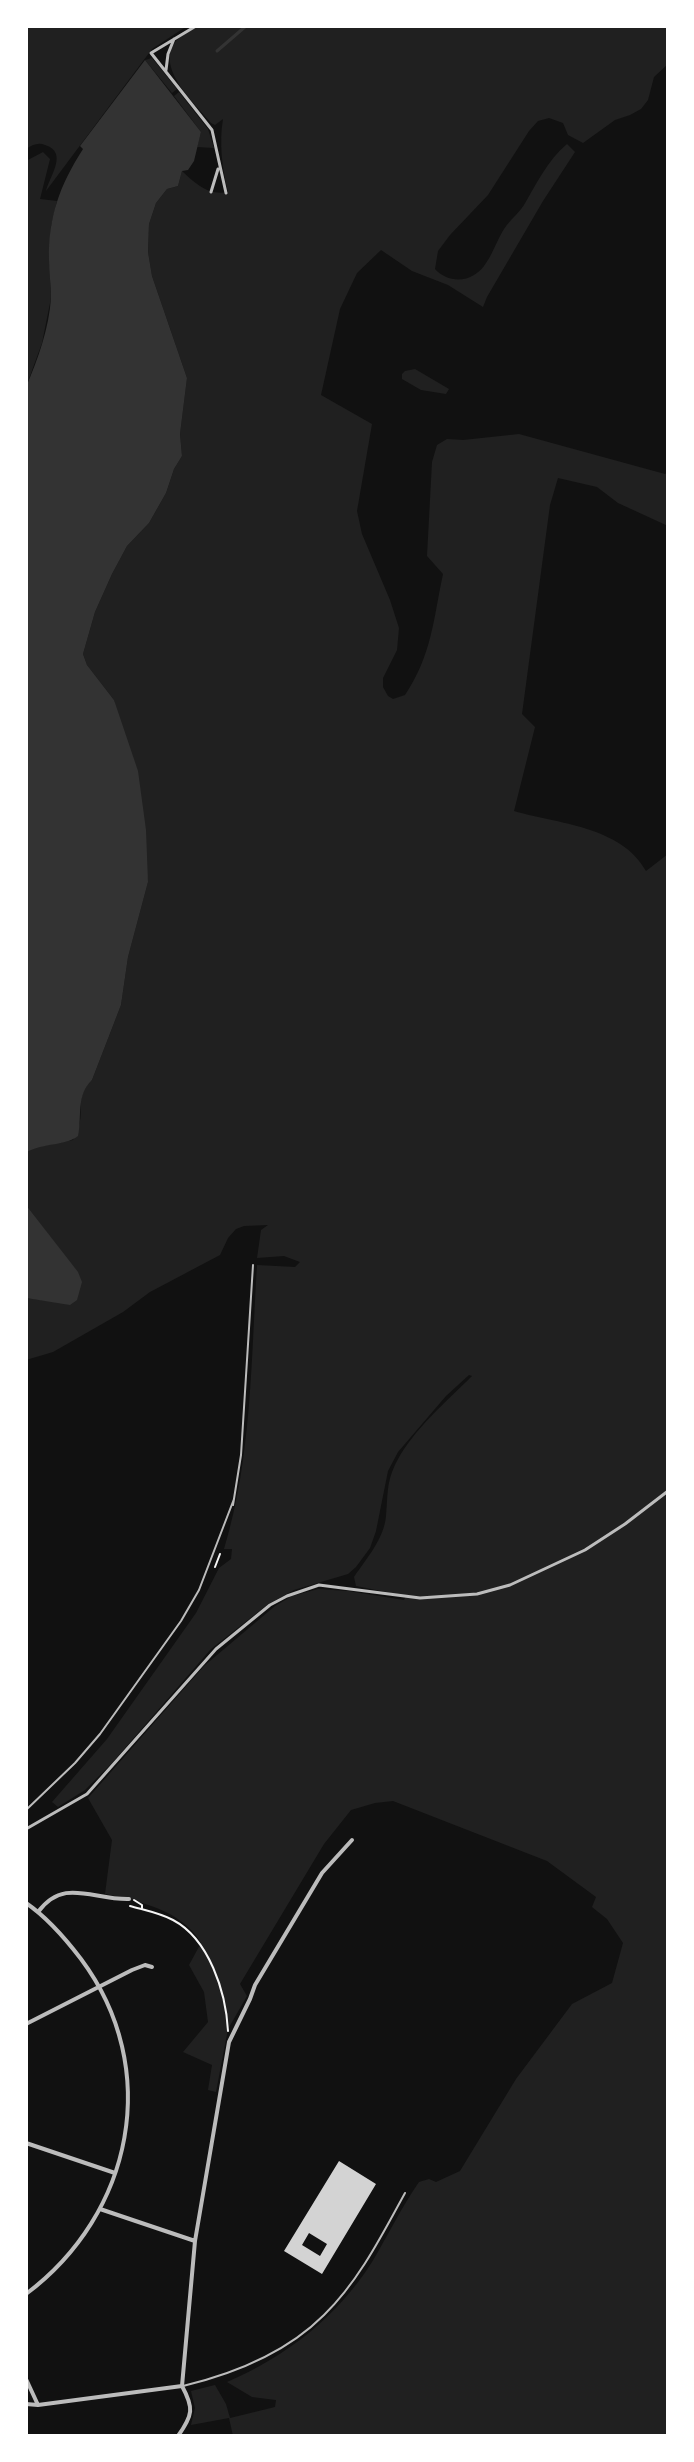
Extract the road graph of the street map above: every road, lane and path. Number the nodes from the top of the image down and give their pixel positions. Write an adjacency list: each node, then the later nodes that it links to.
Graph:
1 (196, 26): 2 (street)
2 (174, 39): 3 (street); 3 (street)
3 (166, 70): 4 (street)
4 (219, 167): 5 (street); 6 (street)
5 (211, 192)
6 (226, 193)
7 (253, 1265): 9 (lane)
8 (668, 1491): 12 (street)
9 (234, 1499): 10 (lane); 11 (lane)
10 (233, 1505)
11 (26, 1810)
12 (26, 1829)
13 (352, 1840): 22 (street)
14 (129, 1899): 15 (street); 17 (path)
15 (114, 1900): 17 (path); 18 (street)
16 (26, 1903): 18 (street)
17 (141, 1909): 22 (path)
18 (38, 1912): 20 (street)
19 (152, 1967): 20 (street)
20 (100, 1987): 21 (street); 24 (street)
21 (26, 2024)
22 (229, 2042): 27 (street)
23 (26, 2143): 24 (street)
24 (115, 2173): 26 (street)
25 (405, 2193): 30 (lane)
26 (100, 2209): 27 (street); 28 (street)
27 (195, 2241): 30 (street)
28 (26, 2294)
29 (26, 2379): 32 (street)
30 (182, 2386): 32 (street); 33 (street)
31 (26, 2404): 32 (street)
32 (38, 2405)
33 (178, 2436)

